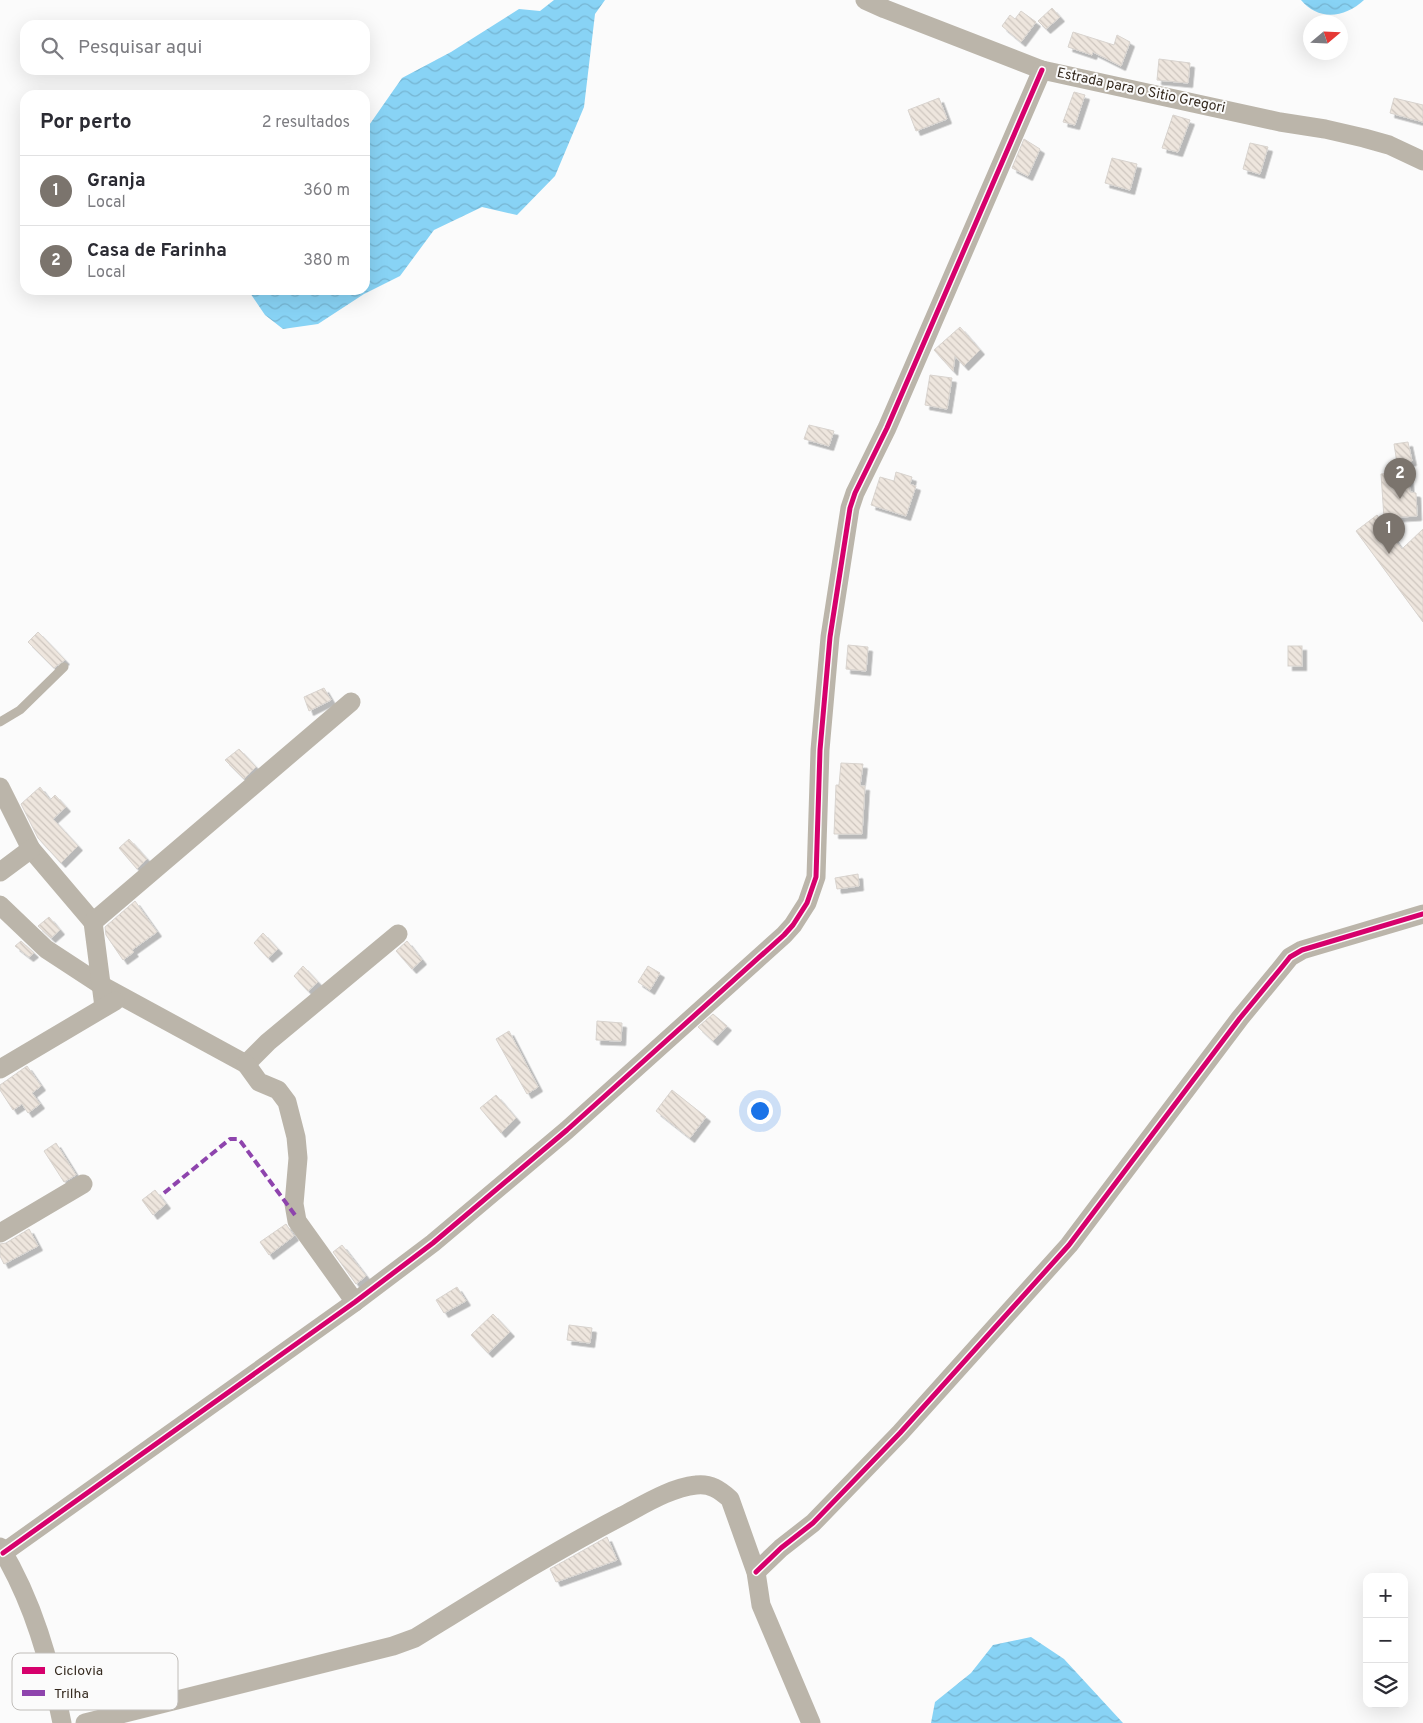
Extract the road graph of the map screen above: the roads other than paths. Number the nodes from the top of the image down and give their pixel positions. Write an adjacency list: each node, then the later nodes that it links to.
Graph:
1 (865, 0): 2 (street, Estrada para o Sitio Gregori)
2 (1042, 70): 3 (street, Estrada para o Sitio Gregori); 21 (street)
3 (1423, 161)
4 (64, 667): 6 (lane)
5 (351, 702): 12 (street)
6 (0, 722)
7 (0, 787): 8 (street)
8 (31, 849): 9 (street); 12 (street)
9 (0, 872)
10 (0, 905): 14 (street)
11 (1423, 914): 23 (street)
12 (93, 922): 14 (street)
13 (398, 934): 17 (street)
14 (101, 985): 15 (street); 16 (street)
15 (121, 998): 16 (street); 17 (street)
16 (104, 1008): 18 (street)
17 (246, 1064): 21 (street)
18 (0, 1068)
19 (83, 1184): 20 (street)
20 (0, 1233)
21 (355, 1302): 22 (street)
22 (2, 1550): 24 (street)
23 (756, 1572): 25 (street); 30 (street)
24 (45, 1653)
25 (178, 1700)
26 (59, 1710): 28 (street)
27 (137, 1710): 29 (street)
28 (62, 1723)
29 (85, 1723)
30 (811, 1723)

